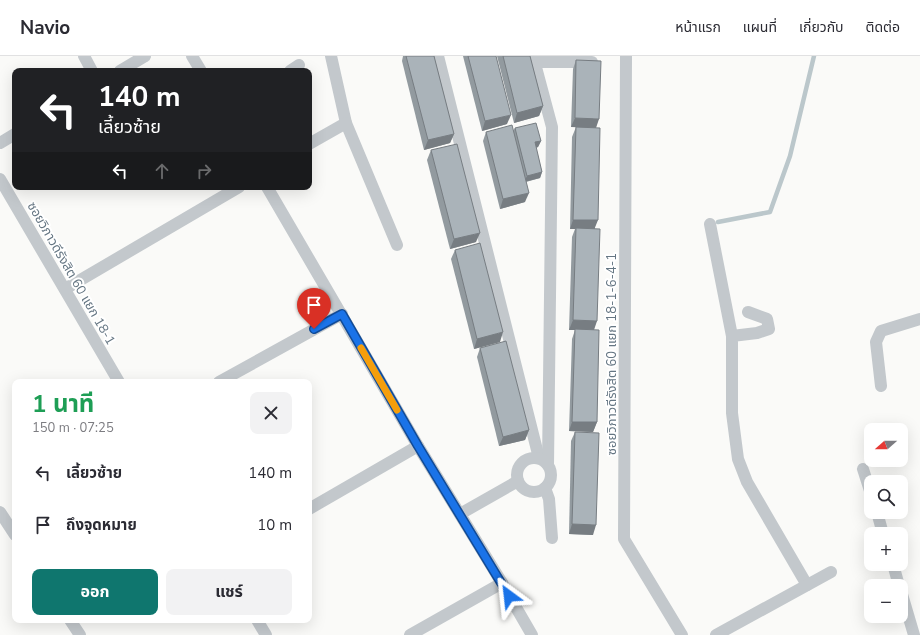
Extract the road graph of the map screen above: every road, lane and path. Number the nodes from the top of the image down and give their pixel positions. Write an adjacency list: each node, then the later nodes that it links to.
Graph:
1 (84, 56): 9 (street)
2 (145, 56): 10 (street)
3 (192, 56): 11 (street)
4 (331, 56): 12 (street)
5 (438, 56): 30 (street)
6 (626, 56): 50 (street, ซอยวิภาวดีรังสิต 60 แยก 18-1-6-4-1)
7 (534, 59): 8 (street); 30 (street)
8 (593, 62)
9 (90, 68)
10 (125, 68)
11 (199, 68)
12 (346, 123): 14 (street); 20 (street)
13 (12, 136): 15 (street)
14 (312, 142)
15 (0, 143)
16 (0, 179): 21 (street, ซอยวิภาวดีรังสิต 60 แยก 18-1)
17 (234, 190): 21 (street)
18 (270, 190): 23 (street)
19 (710, 224): 25 (street)
20 (397, 245)
21 (65, 288): 26 (street, ซอยวิภาวดีรังสิต 60 แยก 18-1)
22 (748, 312): 25 (street)
23 (342, 314): 27 (street); 29 (street)
24 (920, 319): 28 (street)
25 (732, 336): 42 (street)
26 (117, 379)
27 (224, 379)
28 (881, 386)
29 (418, 446): 35 (street); 37 (street)
30 (543, 462): 33 (street); 34 (street)
31 (863, 469): 32 (street)
32 (865, 475)
33 (518, 481): 34 (street); 37 (street)
34 (545, 488): 39 (street)
35 (312, 507)
36 (0, 512): 38 (street)
37 (460, 514): 41 (street)
38 (12, 530)
39 (552, 538)
40 (831, 572): 42 (street)
41 (502, 583): 48 (street); 49 (street)
42 (807, 585): 51 (street)
43 (908, 615): 52 (street)
44 (72, 623): 46 (street)
45 (259, 623): 47 (street)
46 (80, 635)
47 (266, 635)
48 (410, 635)
49 (532, 635)
50 (682, 635)
51 (716, 635)
52 (914, 635)

